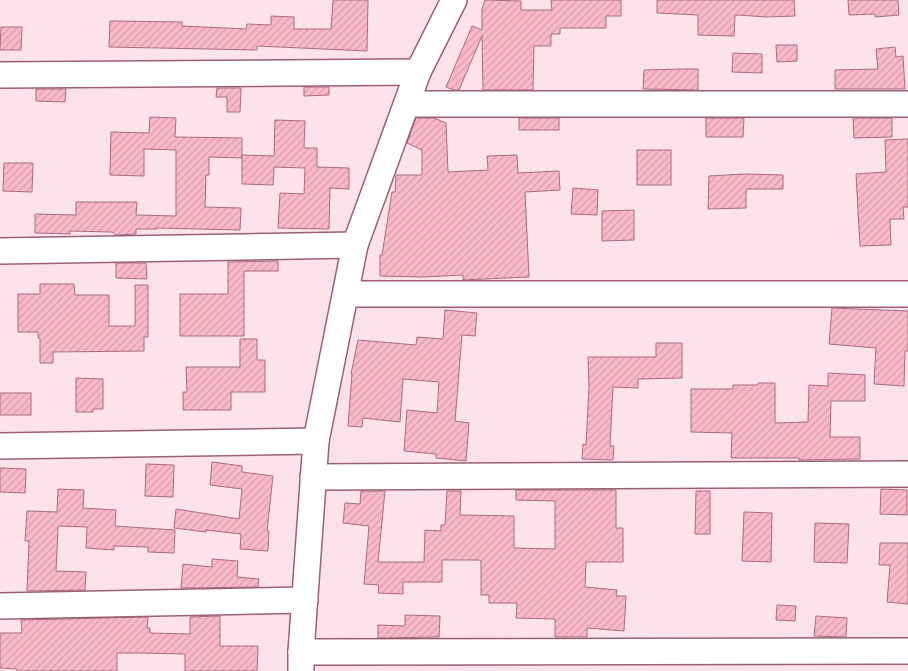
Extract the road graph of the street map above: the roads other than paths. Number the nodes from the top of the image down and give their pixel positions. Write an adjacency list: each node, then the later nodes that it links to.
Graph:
1 (454, 0): 2 (street)
2 (418, 72): 3 (street); 4 (street)
3 (0, 75)
4 (406, 104): 5 (street); 6 (street)
5 (908, 104)
6 (355, 245): 7 (street); 8 (street)
7 (0, 251)
8 (346, 294): 9 (street); 10 (street)
9 (908, 294)
10 (316, 441): 11 (street); 13 (street)
11 (0, 446)
12 (908, 474): 13 (street)
13 (314, 477): 14 (street)
14 (305, 600): 15 (street); 17 (street)
15 (0, 606)
16 (908, 651): 17 (street)
17 (301, 662)

